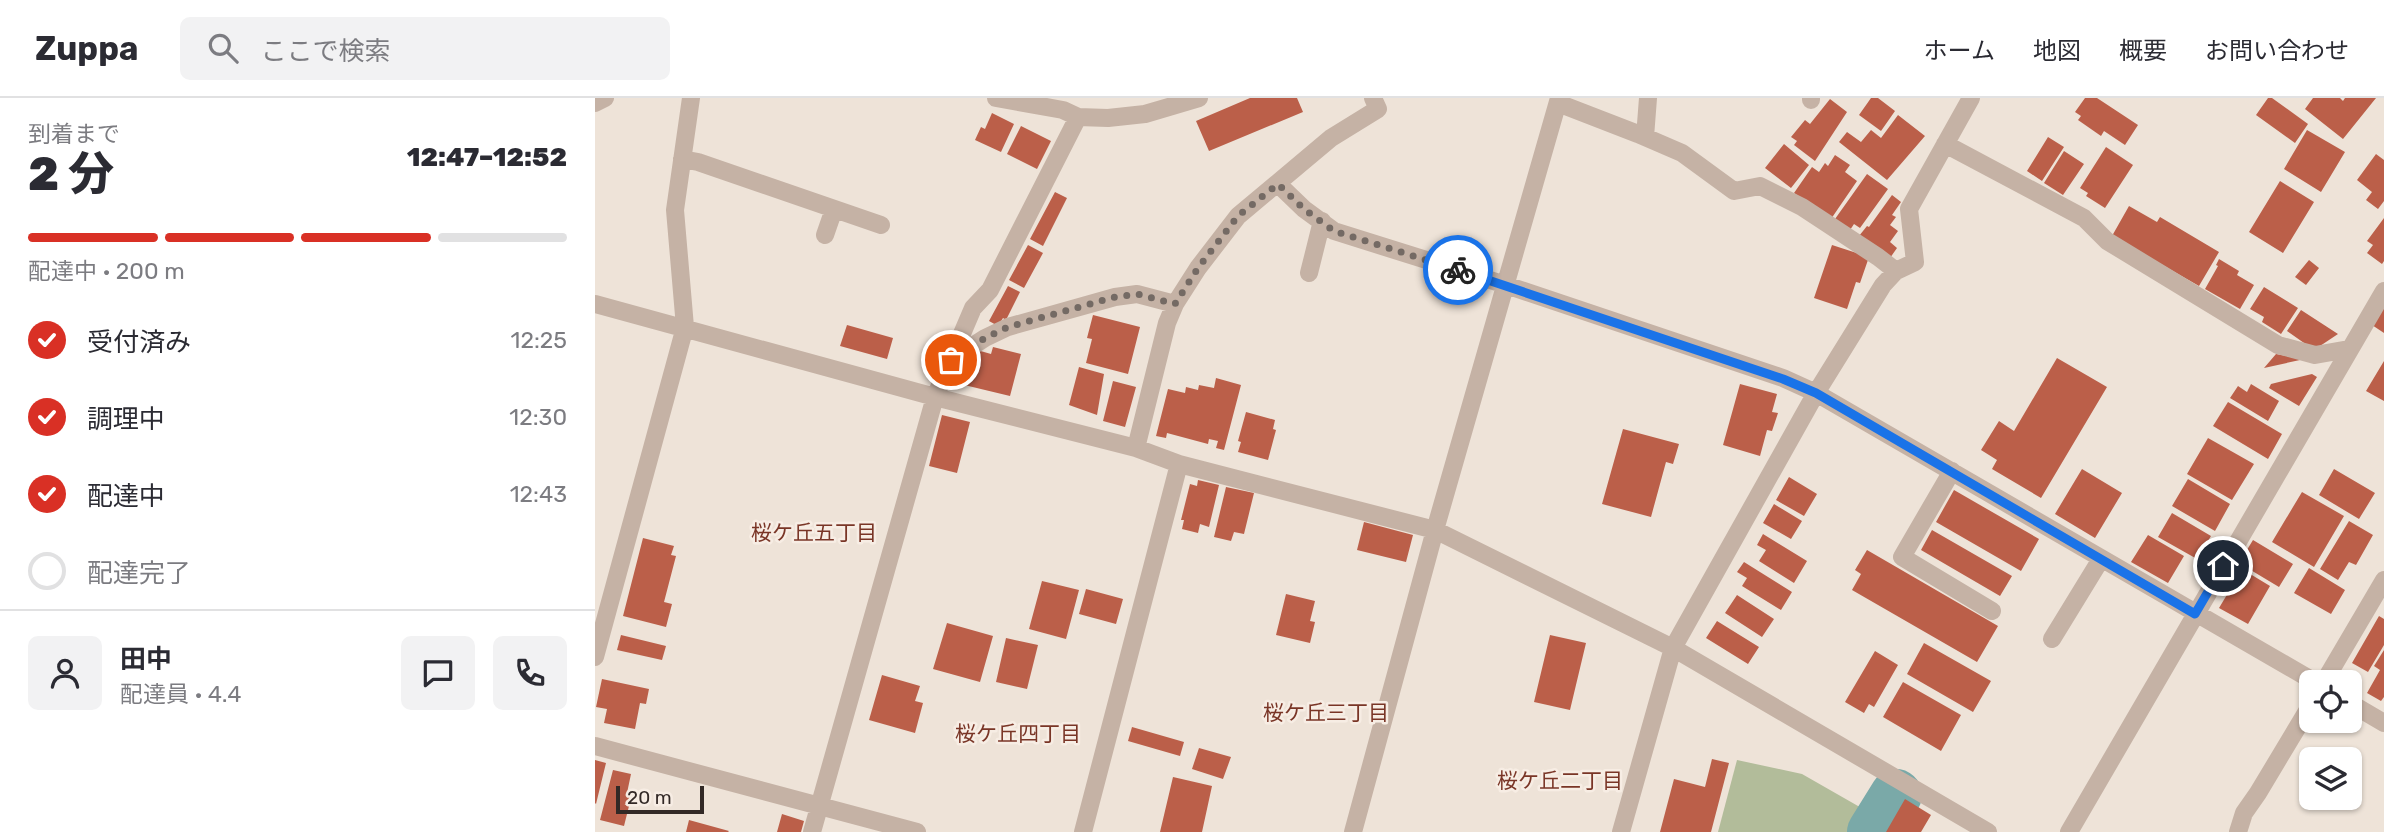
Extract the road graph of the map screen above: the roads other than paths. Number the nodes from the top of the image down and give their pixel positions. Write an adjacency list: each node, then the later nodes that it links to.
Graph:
1 (605, 98): 9 (street)
2 (691, 98): 13 (street)
3 (996, 98): 10 (street)
4 (1199, 98): 10 (street)
5 (1373, 98): 14 (street)
6 (1648, 98): 11 (street)
7 (1971, 98): 12 (street)
8 (1558, 101): 11 (street); 21 (street)
9 (595, 103)
10 (1078, 117): 27 (street)
11 (1645, 137): 19 (street)
12 (1945, 144): 19 (street); 26 (street)
13 (682, 159): 15 (street); 25 (street)
14 (1278, 184): 16 (street); 24 (street)
15 (834, 209): 17 (street); 18 (street)
16 (1322, 221): 20 (street); 21 (street)
17 (881, 225)
18 (825, 235)
19 (1896, 271): 28 (street)
20 (1309, 273)
21 (1506, 285): 28 (street); 33 (street)
22 (2384, 291): 26 (street)
23 (595, 304): 25 (street)
24 (1175, 304): 27 (street); 30 (street)
25 (685, 327): 29 (street); 40 (street)
26 (2349, 349): 37 (street)
27 (951, 360): 29 (street)
28 (1816, 393): 32 (street); 39 (street)
29 (935, 397): 30 (street); 47 (street)
30 (1136, 448): 31 (street)
31 (1179, 464): 33 (street); 50 (street)
32 (1952, 471): 34 (street); 36 (street)
33 (1435, 530): 39 (street); 51 (street)
34 (2101, 558): 37 (street); 38 (street)
35 (2384, 580): 41 (street)
36 (1992, 611)
37 (2195, 614): 42 (street); 54 (street)
38 (2052, 639)
39 (1673, 648): 52 (street); 53 (street)
40 (595, 657)
41 (2331, 670)
42 (2299, 673)
43 (2362, 710): 44 (street)
44 (2384, 723)
45 (2299, 725): 55 (street)
46 (595, 746): 47 (street)
47 (819, 805): 48 (street); 49 (street)
48 (812, 832)
49 (917, 832)
50 (1083, 832)
51 (1353, 832)
52 (1621, 832)
53 (1988, 832)
54 (2069, 832)
55 (2238, 832)

